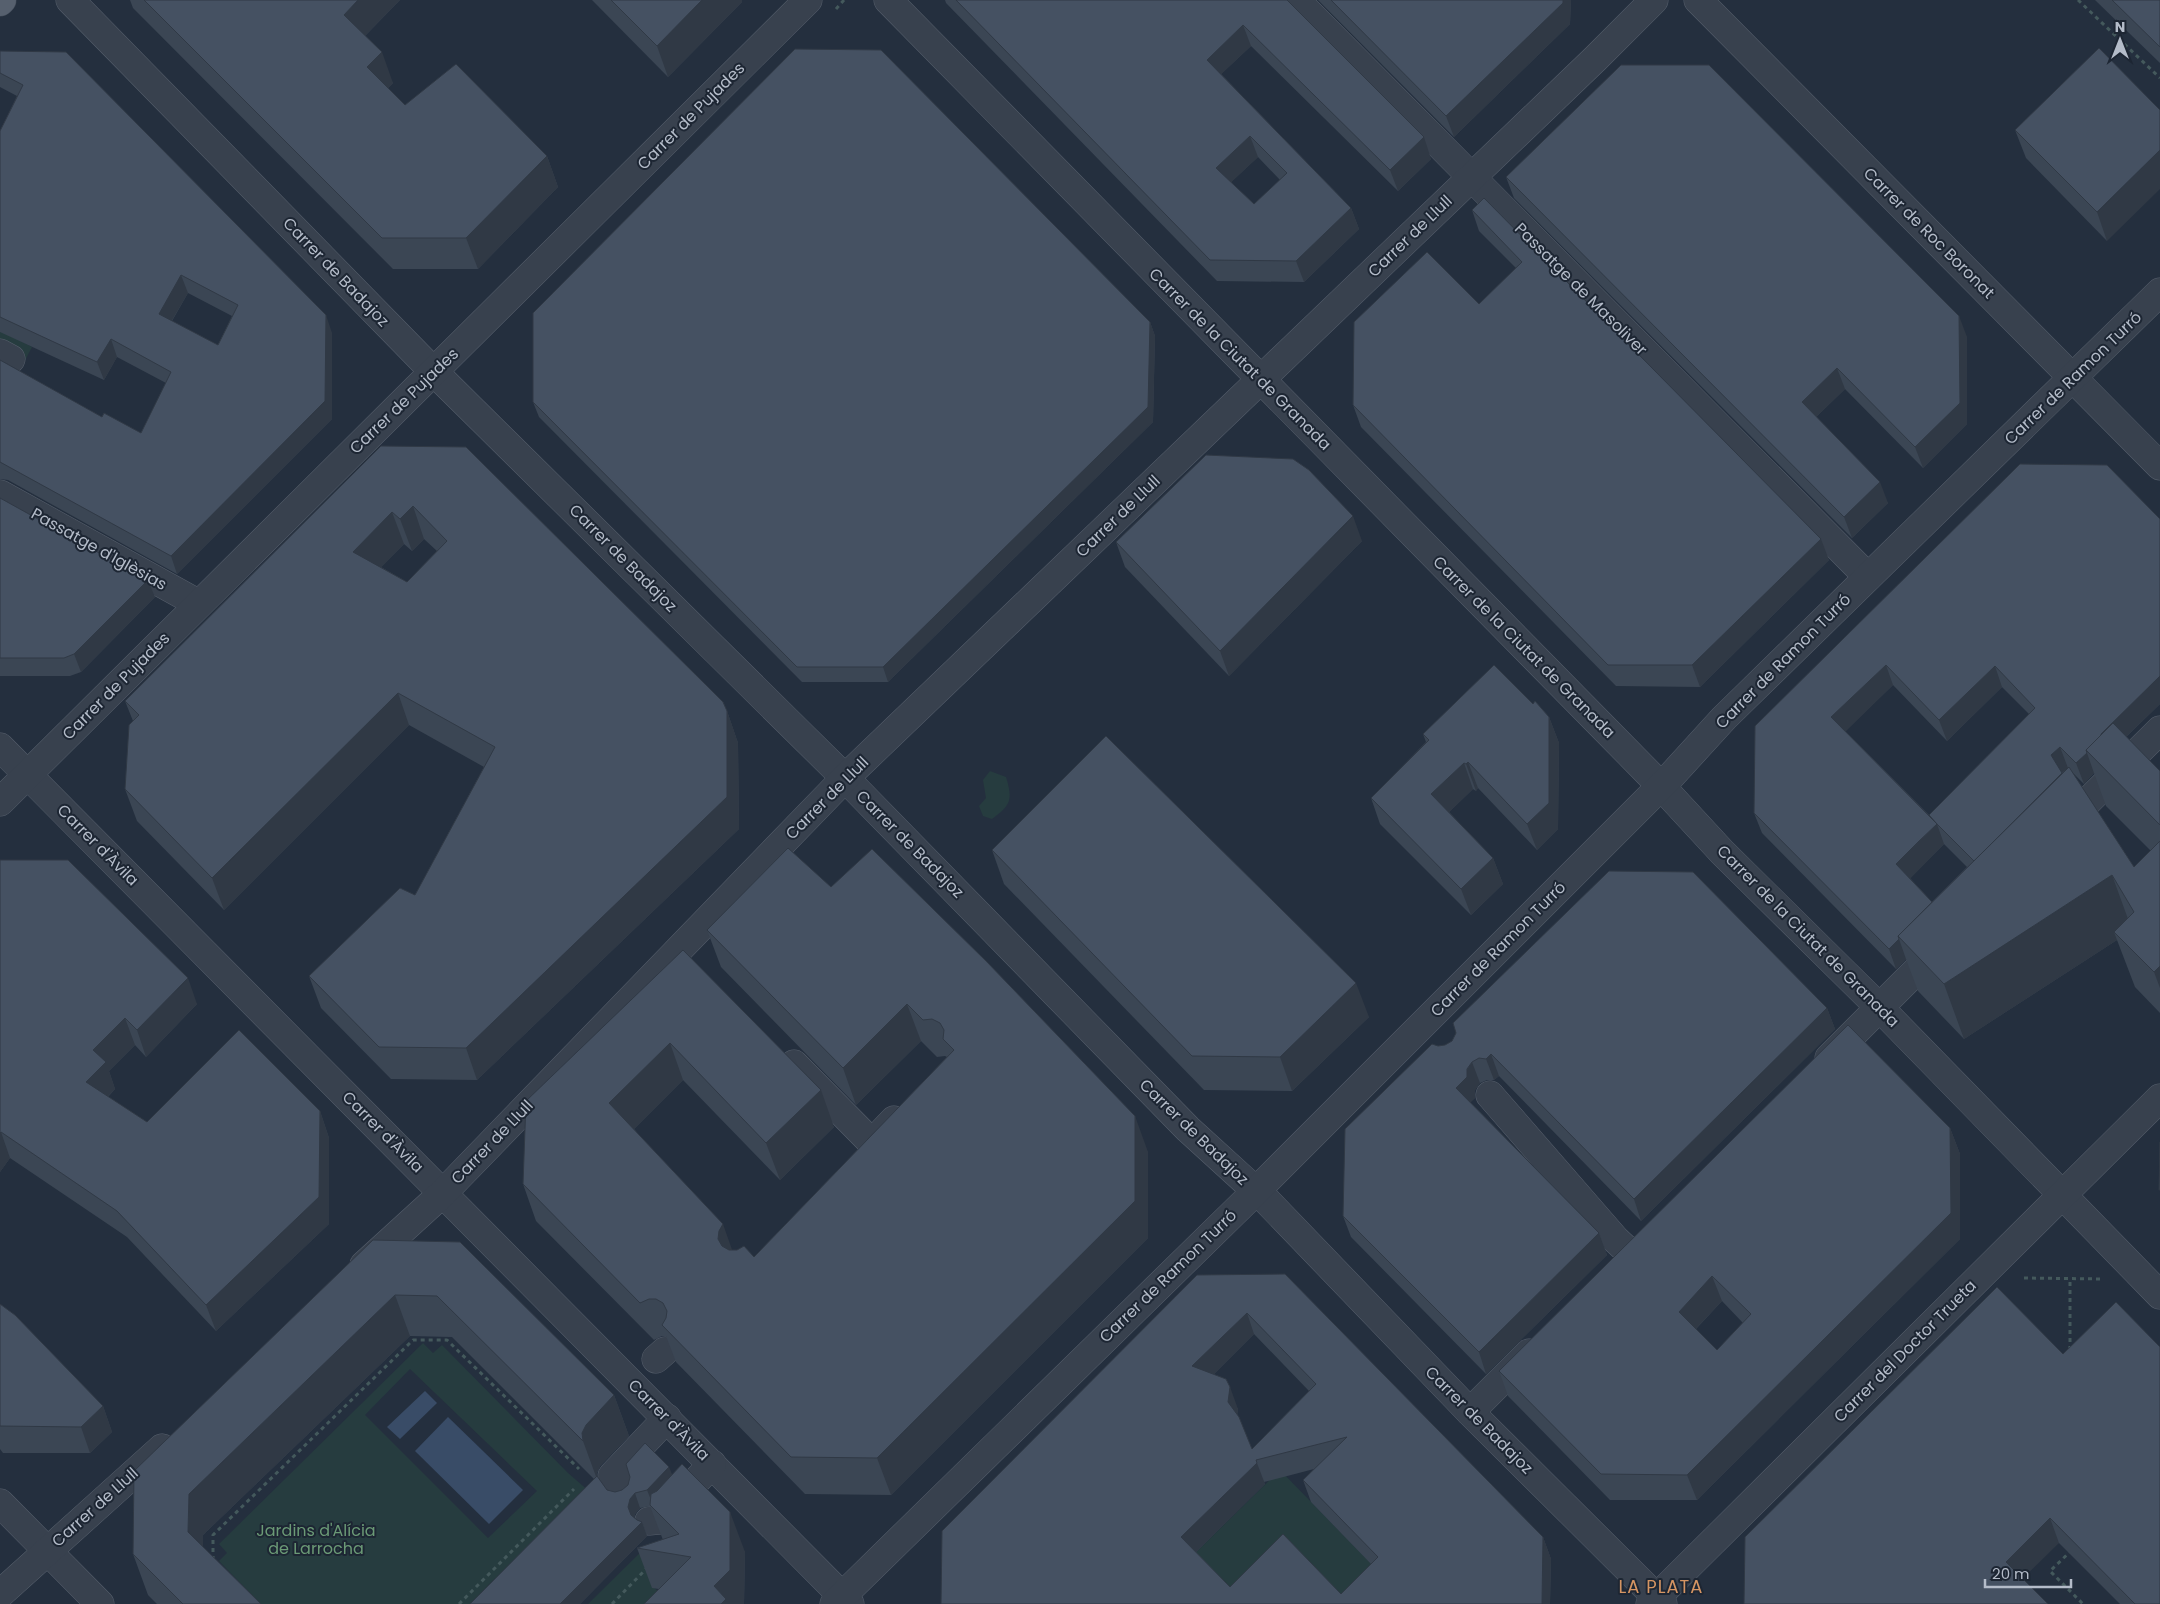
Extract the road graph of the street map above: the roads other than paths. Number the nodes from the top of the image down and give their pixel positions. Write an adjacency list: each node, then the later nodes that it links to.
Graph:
1 (70, 0): 9 (street, Carrer de Badajoz)
2 (808, 0): 9 (street, Carrer de Pujades)
3 (888, 0): 11 (street, Carrer de la Ciutat de Granada)
4 (1296, 0): 7 (street, Passatge de Masoliver)
5 (1654, 0): 7 (street, Carrer de Llull)
6 (1698, 0): 10 (street, Carrer de Roc Boronat)
7 (1471, 178): 11 (street, Carrer de Llull); 14 (street, Passatge de Masoliver)
8 (2160, 292): 10 (street, Carrer de Ramon Turró)
9 (434, 372): 15 (street, Carrer de Pujades); 19 (street, Carrer de Badajoz)
10 (2074, 378): 12 (street, Carrer de Roc Boronat); 14 (street, Carrer de Ramon Turró)
11 (1260, 380): 19 (street, Carrer de Llull); 20 (street, Carrer de la Ciutat de Granada)
12 (2160, 466)
13 (0, 494): 15 (street, Passatge d'Iglèsias)
14 (1868, 577): 20 (street, Carrer de Ramon Turró)
15 (199, 604): 18 (street, Carrer de Pujades)
16 (2160, 730): 22 (street)
17 (0, 747): 18 (street, Carrer d'Àvila)
18 (27, 774): 21 (street, Carrer de Pujades); 33 (street, Carrer d'Àvila)
19 (846, 778): 32 (street, Carrer de Badajoz); 33 (street, Carrer de Llull)
20 (1661, 786): 24 (street, Carrer de la Ciutat de Granada); 32 (street, Carrer de Ramon Turró)
21 (0, 802)
22 (2047, 842)
23 (1955, 932): 24 (street)
24 (1880, 1008): 26 (street); 34 (street, Carrer de la Ciutat de Granada)
25 (778, 1048): 30 (street)
26 (1809, 1078)
27 (1490, 1095): 35 (street)
28 (2160, 1098): 34 (street, Carrer del Doctor Trueta)
29 (910, 1104): 30 (street)
30 (872, 1143): 31 (street)
31 (852, 1164)
32 (1255, 1192): 39 (street, Carrer de Badajoz); 48 (street, Carrer de Ramon Turró)
33 (444, 1193): 36 (street, Carrer de Llull); 40 (street, Carrer d'Àvila)
34 (2063, 1195): 37 (street, Carrer de la Ciutat de Granada); 49 (street, Carrer del Doctor Trueta)
35 (1609, 1274)
36 (344, 1283)
37 (2160, 1295)
38 (1546, 1336): 39 (street)
39 (1470, 1412): 49 (street, Carrer de Badajoz)
40 (667, 1418): 42 (street, Carrer d'Àvila); 43 (street)
41 (180, 1431): 46 (street, Carrer de Llull)
42 (712, 1464): 45 (street); 48 (street, Carrer d'Àvila)
43 (602, 1476)
44 (0, 1504): 46 (street)
45 (649, 1521)
46 (47, 1551): 47 (street, Carrer de Llull); 50 (street)
47 (0, 1594)
48 (843, 1601)
49 (1657, 1602)
50 (100, 1604)

